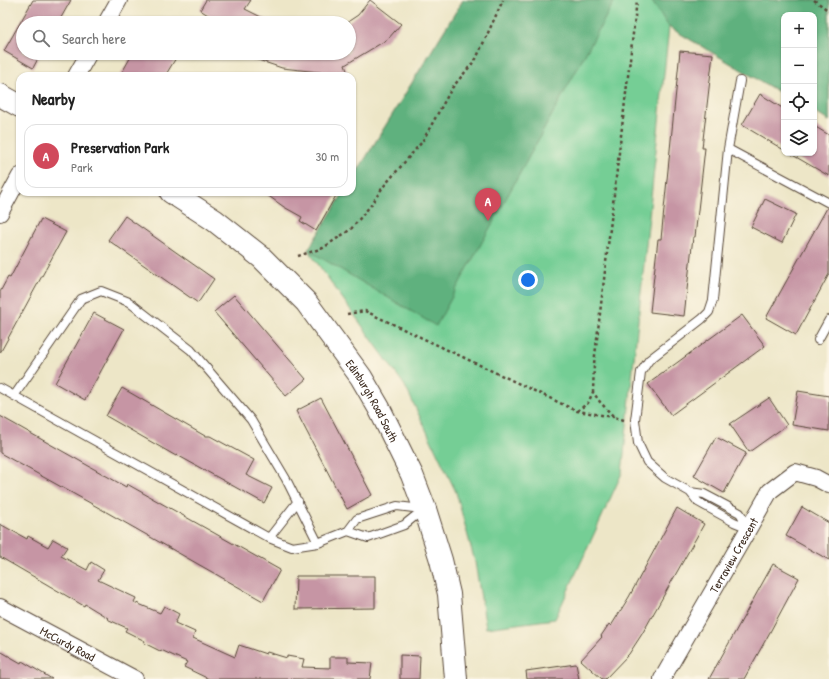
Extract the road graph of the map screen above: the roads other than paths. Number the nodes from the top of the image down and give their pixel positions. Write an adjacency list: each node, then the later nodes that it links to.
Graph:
1 (119, 0): 2 (street)
2 (110, 16)
3 (85, 60): 4 (street)
4 (78, 72)
5 (740, 81): 8 (lane)
6 (0, 95): 7 (main road)
7 (16, 104)
8 (728, 149): 11 (lane); 20 (lane)
9 (16, 183): 12 (street)
10 (177, 196): 19 (main road, Edinburgh Road South)
11 (829, 202)
12 (0, 213)
13 (829, 320): 14 (lane)
14 (818, 340)
15 (0, 388): 16 (lane)
16 (14, 396): 18 (lane); 22 (lane)
17 (829, 485): 20 (street, Terraview Crescent)
18 (298, 501): 22 (lane); 23 (lane)
19 (425, 509): 21 (lane); 21 (lane); 26 (main road, Edinburgh Road South)
20 (750, 528): 27 (street, Terraview Crescent)
21 (348, 531): 23 (lane)
22 (269, 538): 23 (lane)
23 (318, 543)
24 (0, 607): 25 (street, McCurdy Road)
25 (135, 679)
26 (456, 679)
27 (662, 679)

